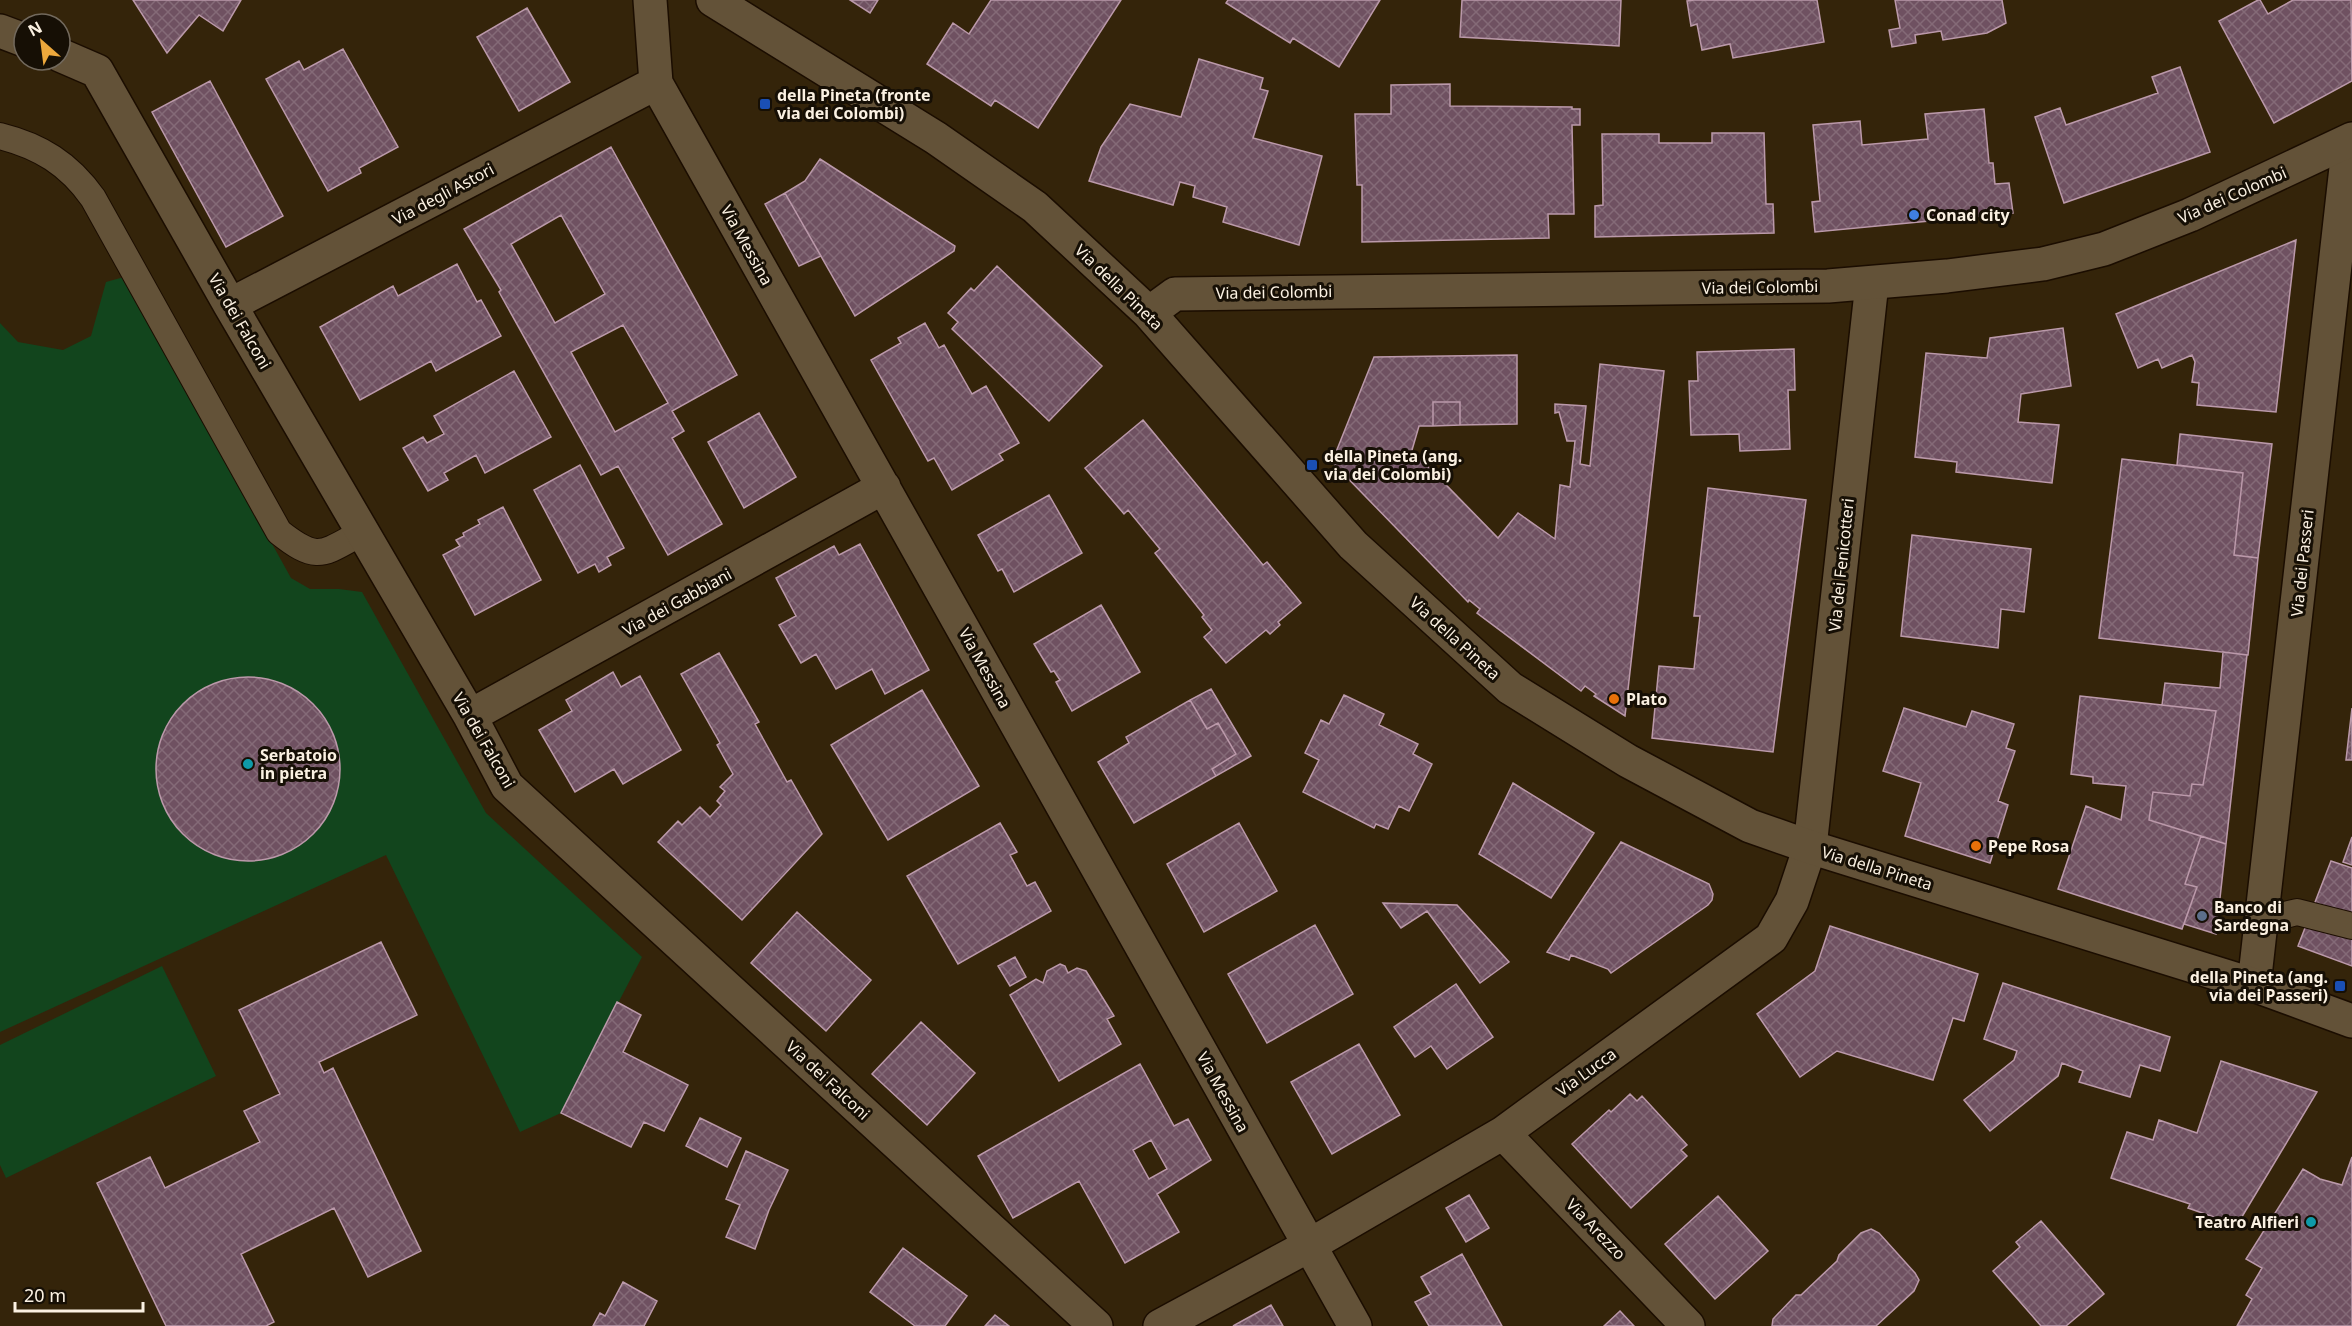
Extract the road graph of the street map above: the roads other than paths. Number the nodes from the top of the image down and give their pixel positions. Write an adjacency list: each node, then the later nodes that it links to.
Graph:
1 (650, 0): 4 (street, Via Messina)
2 (713, 0): 9 (street, Via della Pineta)
3 (72, 60): 8 (street, Via dei Falconi)
4 (656, 83): 8 (street, Via degli Astori); 10 (street, Via Messina)
5 (0, 136): 11 (lane)
6 (2351, 140): 7 (street, Via dei Colombi); 14 (street, Via dei Passeri)
7 (1872, 283): 9 (street, Via dei Colombi); 13 (street, Via dei Fenicotteri)
8 (231, 305): 11 (street, Via dei Falconi)
9 (1149, 313): 13 (street, Via della Pineta)
10 (884, 487): 12 (street, Via dei Gabbiani); 19 (street, Via Messina)
11 (363, 532): 12 (street, Via dei Falconi)
12 (470, 716): 20 (street, Via dei Falconi)
13 (1810, 848): 16 (street, Via della Pineta); 18 (street, Via Lucca)
14 (2261, 921): 15 (lane); 16 (street, Via dei Passeri)
15 (2352, 926)
16 (2254, 985): 17 (street, Via della Pineta)
17 (2352, 1021)
18 (1503, 1133): 19 (street, Via Lucca); 23 (street, Via Arezzo)
19 (1310, 1245): 21 (street); 22 (street, Via Messina)
20 (1096, 1326)
21 (1160, 1326)
22 (1355, 1326)
23 (1688, 1326)

